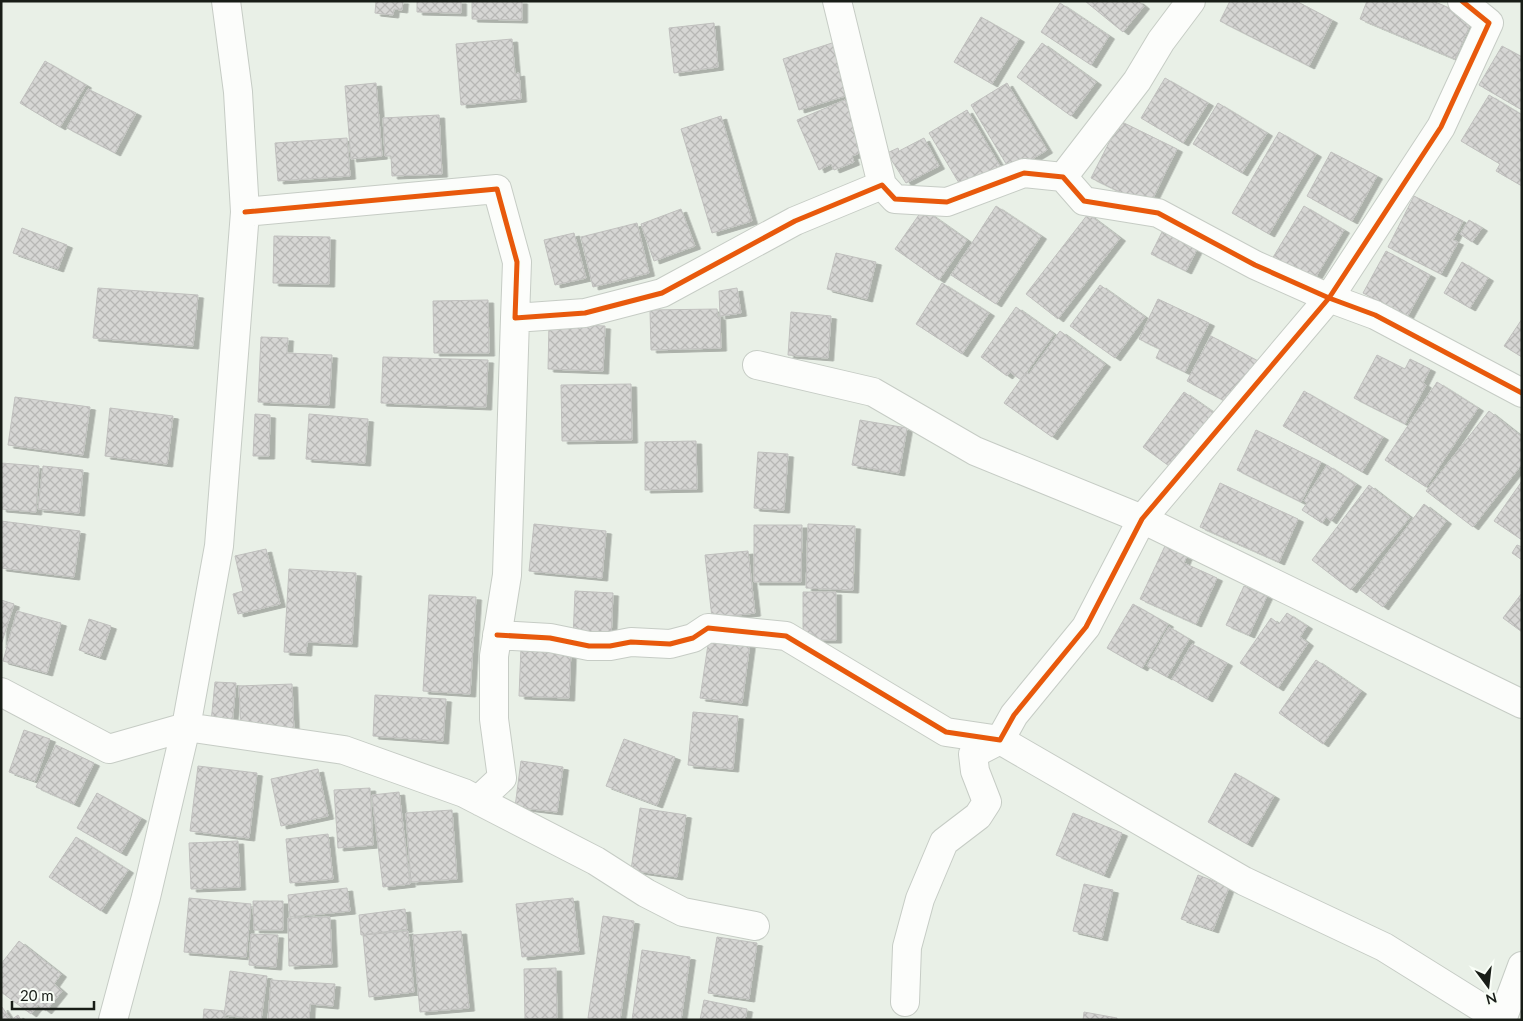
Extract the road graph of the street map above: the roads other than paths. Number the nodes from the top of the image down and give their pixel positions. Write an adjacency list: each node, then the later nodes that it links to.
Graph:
1 (226, 1): 7 (street)
2 (837, 1): 6 (street)
3 (1192, 1): 5 (street)
4 (1462, 1): 8 (street)
5 (1063, 177): 6 (street); 8 (street)
6 (882, 185): 9 (street)
7 (245, 212): 9 (street); 16 (street)
8 (1329, 298): 11 (street); 12 (street)
9 (515, 318): 13 (street)
10 (757, 365): 12 (street)
11 (1522, 394)
12 (1142, 519): 15 (street); 17 (street)
13 (497, 635): 17 (street); 18 (street)
14 (1, 692): 16 (street)
15 (1522, 704)
16 (186, 727): 18 (street); 22 (street)
17 (1000, 740): 21 (street); 23 (street)
18 (481, 802): 19 (street)
19 (755, 926)
20 (1522, 966): 23 (street)
21 (905, 1002)
22 (113, 1020)
23 (1501, 1020)

